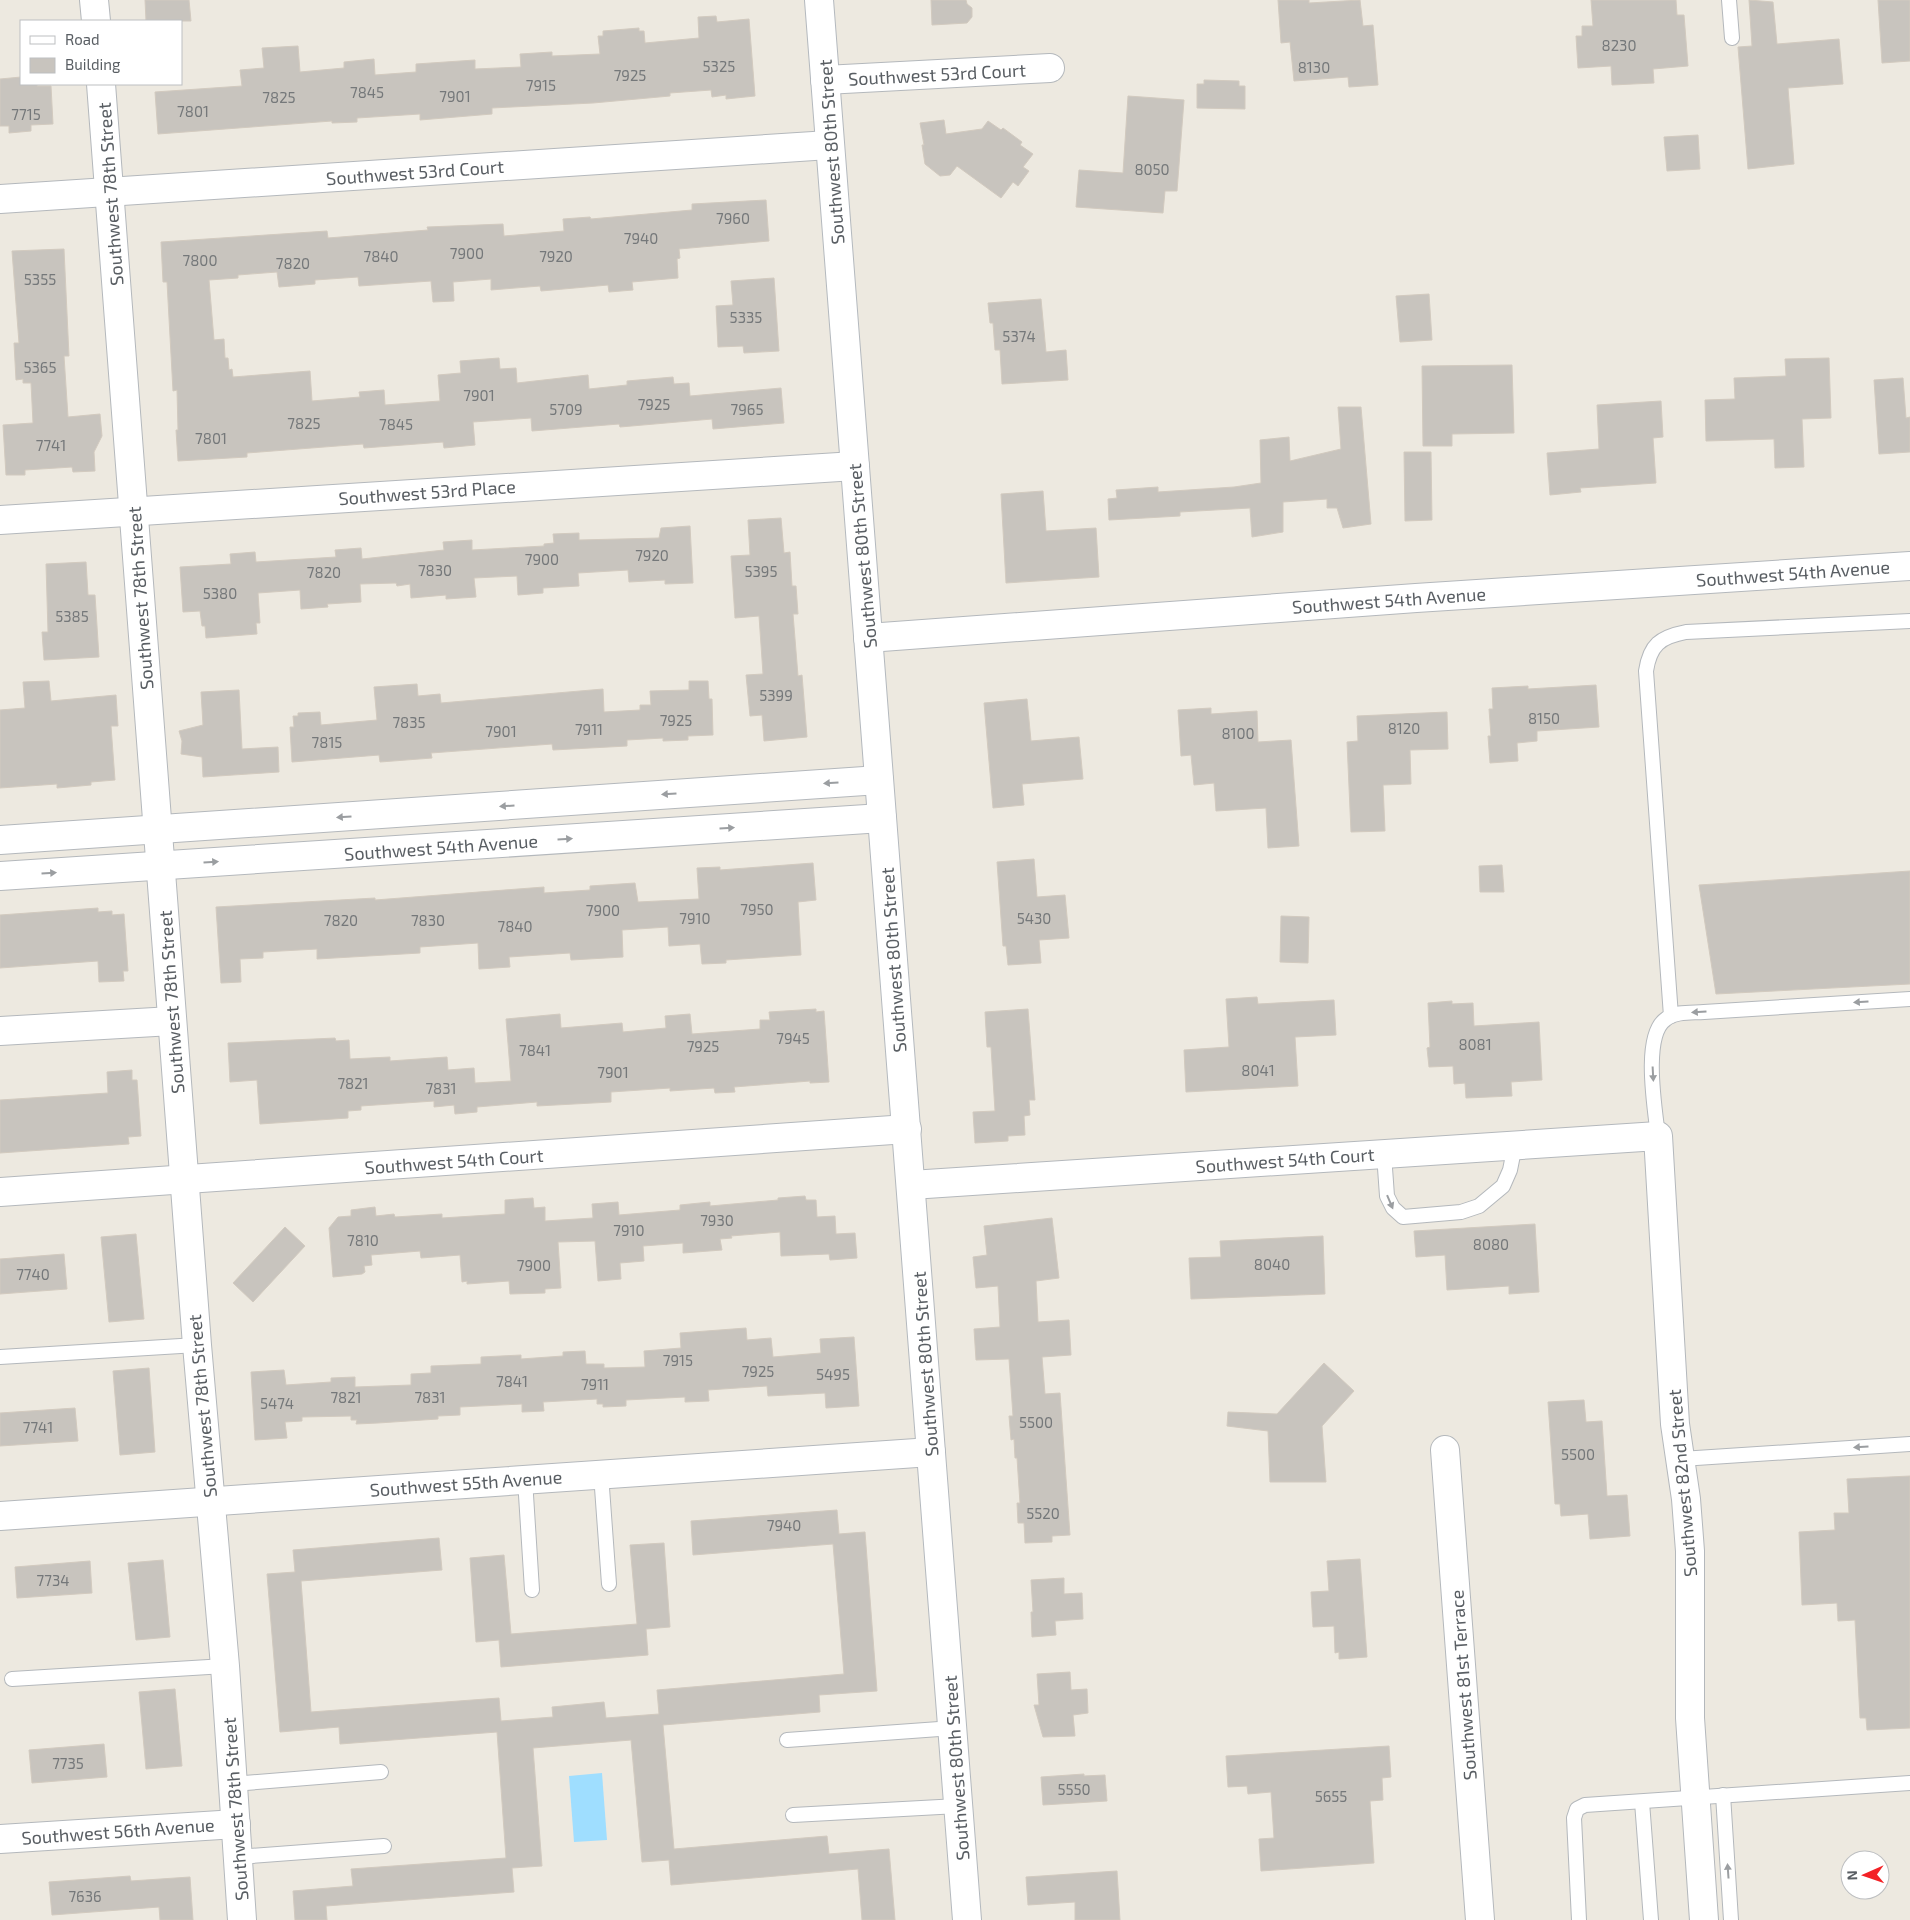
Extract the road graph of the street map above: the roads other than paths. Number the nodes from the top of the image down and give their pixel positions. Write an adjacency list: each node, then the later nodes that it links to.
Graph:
1 (94, 0): 4 (street)
2 (819, 0): 7 (street, Southwest 80th Street)
3 (1729, 0): 5 (lane)
4 (96, 20)
5 (1732, 38)
6 (1050, 68): 7 (street, Southwest 53rd Court)
7 (825, 80): 9 (street, Southwest 80th Street)
8 (101, 85): 10 (street, Southwest 78th Street)
9 (830, 145): 10 (street, Southwest 53rd Court); 12 (street, Southwest 80th Street)
10 (110, 192): 11 (street, Southwest 53rd Court); 13 (street, Southwest 78th Street)
11 (0, 199)
12 (854, 466): 13 (street, Southwest 53rd Place); 17 (street, Southwest 80th Street)
13 (133, 511): 14 (street, Southwest 53rd Place); 20 (street, Southwest 78th Street)
14 (0, 520)
15 (1910, 566): 17 (street, Southwest 54th Avenue)
16 (1910, 621): 25 (lane)
17 (868, 638): 18 (street, Southwest 80th Street)
18 (879, 780): 19 (street, Southwest 80th Street); 20 (street, Southwest 54th Avenue, one-way to 20)
19 (882, 818): 22 (street, Southwest 54th Avenue, one-way to 19); 28 (street, Southwest 80th Street)
20 (158, 829): 21 (street, Southwest 54th Avenue); 22 (street, Southwest 78th Street)
21 (0, 840)
22 (161, 865): 23 (street, Southwest 54th Avenue, one-way to 22); 26 (street, Southwest 78th Street)
23 (0, 876)
24 (1910, 999): 25 (lane, one-way to 25)
25 (1671, 1016): 29 (lane, one-way to 29)
26 (172, 1021): 27 (street); 32 (street, Southwest 78th Street)
27 (0, 1030)
28 (907, 1129): 32 (street, Southwest 54th Court); 33 (street, Southwest 80th Street)
29 (1658, 1136): 30 (street, Southwest 54th Court); 40 (street, Southwest 82nd Street)
30 (1515, 1145): 31 (street, Southwest 54th Court); 31 (lane, one-way to 30)
31 (1384, 1154): 33 (street, Southwest 54th Court)
32 (184, 1179): 34 (street, Southwest 54th Court); 35 (street, Southwest 78th Street)
33 (911, 1185): 39 (street, Southwest 80th Street)
34 (0, 1192)
35 (197, 1346): 36 (lane); 43 (street, Southwest 78th Street)
36 (0, 1357)
37 (1910, 1444): 40 (lane, one-way to 40)
38 (1445, 1450): 65 (street, Southwest 81st Terrace)
39 (931, 1452): 41 (street, Southwest 55th Avenue); 49 (street, Southwest 80th Street)
40 (1681, 1459): 55 (street, Southwest 82nd Street)
41 (601, 1474): 42 (street, Southwest 55th Avenue); 45 (lane)
42 (525, 1479): 43 (street, Southwest 55th Avenue); 46 (lane)
43 (210, 1501): 44 (street, Southwest 55th Avenue); 47 (street, Southwest 78th Street)
44 (0, 1516)
45 (609, 1584)
46 (532, 1590)
47 (225, 1666): 48 (lane); 53 (street, Southwest 78th Street)
48 (12, 1679)
49 (953, 1728): 50 (lane); 57 (street, Southwest 80th Street)
50 (787, 1740)
51 (381, 1772): 53 (lane)
52 (1910, 1783): 54 (lane)
53 (233, 1784): 59 (street, Southwest 78th Street)
54 (1723, 1795): 55 (lane); 69 (lane, one-way to 54)
55 (1696, 1798): 56 (lane); 68 (street, Southwest 82nd Street)
56 (1642, 1802): 66 (lane); 67 (lane)
57 (958, 1806): 58 (lane); 64 (street, Southwest 80th Street)
58 (793, 1815)
59 (236, 1824): 60 (street, Southwest 56th Avenue); 62 (street, Southwest 78th Street)
60 (0, 1839)
61 (384, 1846): 62 (lane)
62 (238, 1856): 63 (street, Southwest 78th Street)
63 (242, 1920)
64 (967, 1920)
65 (1480, 1920)
66 (1579, 1920)
67 (1651, 1920)
68 (1704, 1920)
69 (1731, 1920)

